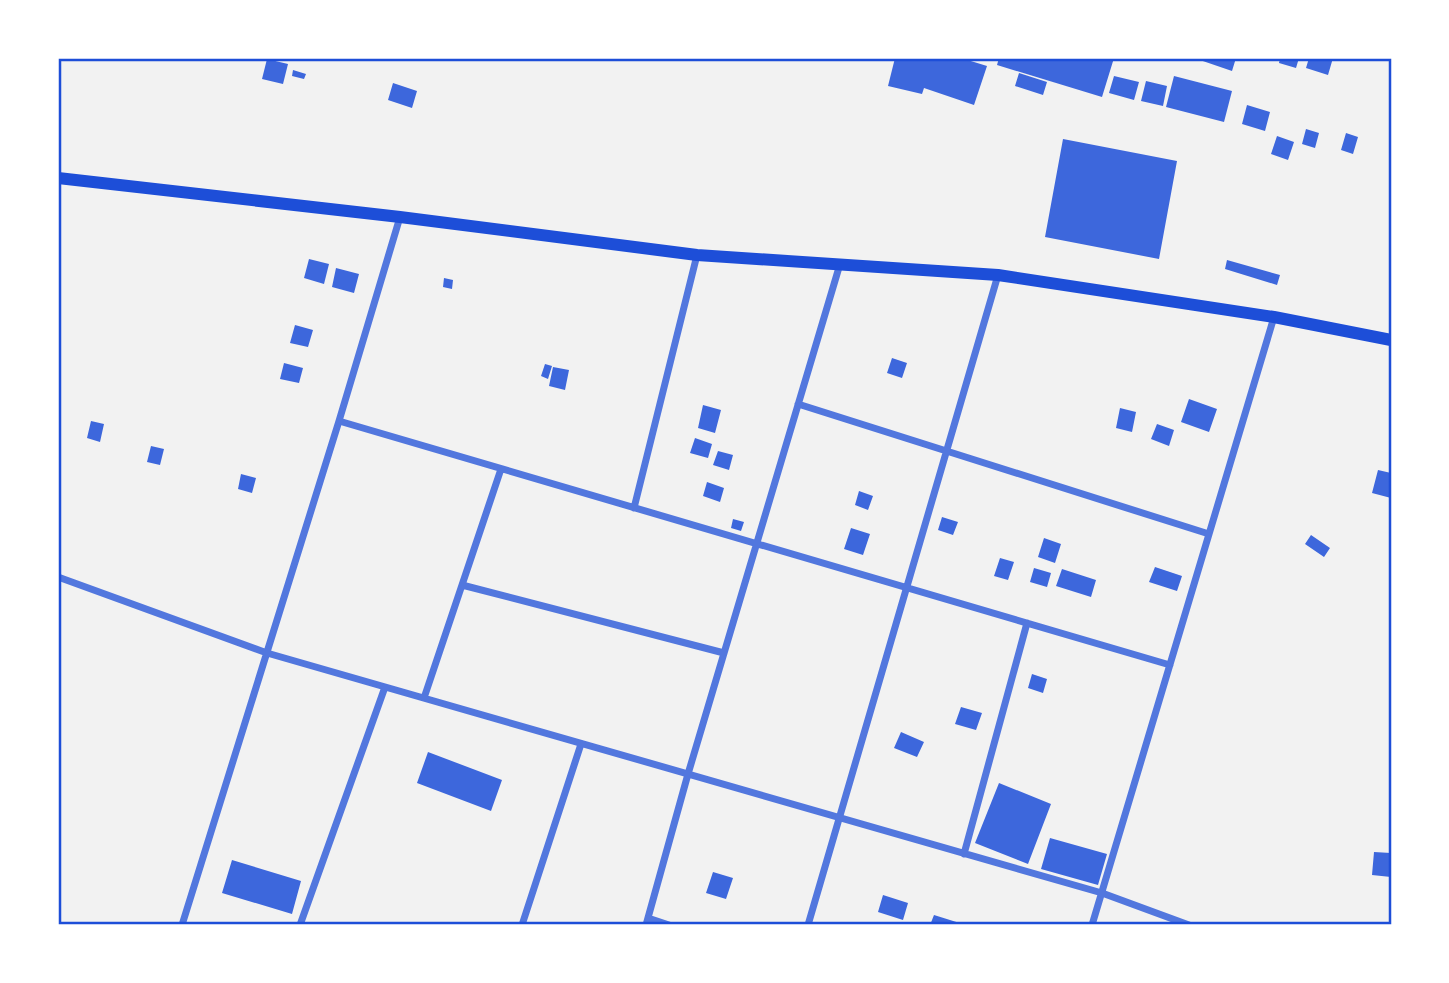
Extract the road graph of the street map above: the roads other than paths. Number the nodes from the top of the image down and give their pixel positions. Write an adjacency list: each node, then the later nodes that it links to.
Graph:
1 (58, 178): 2 (highway)
2 (400, 217): 3 (highway); 9 (street)
3 (697, 255): 4 (highway); 12 (street)
4 (840, 264): 5 (highway); 8 (street)
5 (998, 275): 6 (highway); 10 (street)
6 (1274, 317): 7 (highway); 13 (street)
7 (1391, 340)
8 (799, 404): 10 (street); 14 (street)
9 (339, 421): 11 (street); 19 (street)
10 (947, 451): 13 (street); 17 (street)
11 (501, 469): 12 (street); 16 (street)
12 (634, 508): 14 (street)
13 (1209, 534): 21 (street)
14 (757, 544): 17 (street); 20 (street)
15 (58, 577): 19 (street)
16 (462, 585): 20 (street); 23 (street)
17 (907, 588): 18 (street); 26 (street)
18 (1027, 624): 21 (street); 27 (street)
19 (267, 653): 22 (street); 30 (street)
20 (724, 653): 25 (street)
21 (1170, 665): 28 (street)
22 (385, 687): 23 (street); 31 (street)
23 (424, 698): 24 (street)
24 (581, 744): 25 (street); 32 (street)
25 (688, 774): 26 (street); 29 (street)
26 (839, 818): 27 (street); 34 (street)
27 (964, 854): 28 (street)
28 (1102, 893): 35 (street); 36 (street)
29 (647, 922): 33 (street)
30 (183, 925)
31 (300, 925)
32 (522, 925)
33 (669, 925)
34 (808, 925)
35 (1092, 925)
36 (1189, 925)

